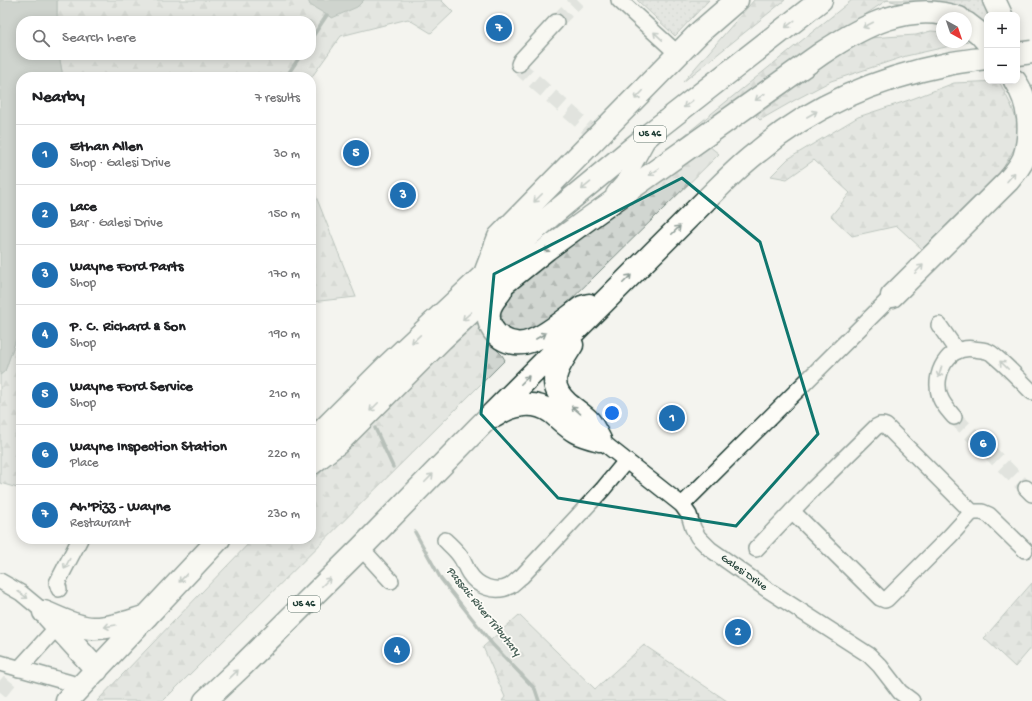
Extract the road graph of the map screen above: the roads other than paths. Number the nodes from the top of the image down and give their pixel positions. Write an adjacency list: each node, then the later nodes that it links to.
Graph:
1 (619, 0): 12 (street, one-way to 1)
2 (728, 0): 10 (highway)
3 (737, 0): 10 (highway)
4 (820, 0): 16 (highway, US 46, one-way to 16)
5 (994, 0): 7 (highway)
6 (945, 12): 17 (highway, one-way to 17)
7 (1000, 12)
8 (556, 22): 14 (street)
9 (972, 28): 11 (highway)
10 (700, 32): 12 (highway)
11 (984, 39)
12 (679, 55): 18 (highway, one-way to 18)
13 (984, 60): 21 (highway, US 46, one-way to 13)
14 (519, 64)
15 (1017, 84): 20 (highway, one-way to 15)
16 (651, 133): 17 (street); 18 (highway, US 46, one-way to 18)
17 (591, 217): 19 (highway, one-way to 19)
18 (485, 274): 28 (highway, US 46, one-way to 28)
19 (508, 282): 21 (highway, one-way to 21); 30 (highway, one-way to 30)
20 (892, 296): 32 (street)
21 (606, 300): 22 (highway, US 46)
22 (591, 315): 27 (highway, US 46, one-way to 22); 29 (highway, one-way to 22)
23 (939, 325): 24 (street)
24 (957, 351): 25 (street, one-way to 24); 26 (street, one-way to 26)
25 (1032, 392)
26 (954, 417)
27 (478, 428): 29 (highway); 38 (highway, US 46, one-way to 27)
28 (316, 437)
29 (600, 440): 31 (street, Galesi Drive)
30 (316, 460)
31 (626, 461): 32 (street, Galesi Drive); 35 (street)
32 (682, 505): 50 (street, Galesi Drive)
33 (792, 511): 34 (street); 34 (street); 39 (street)
34 (972, 512): 40 (street)
35 (445, 540)
36 (77, 544): 43 (street, one-way to 43)
37 (207, 544): 44 (highway, one-way to 44)
38 (361, 548): 42 (street); 51 (highway, US 46, one-way to 38)
39 (756, 549)
40 (1025, 550)
41 (0, 581): 45 (street, one-way to 45)
42 (391, 581)
43 (59, 589)
44 (147, 616): 45 (highway, one-way to 45); 48 (highway)
45 (55, 619): 47 (street); 48 (highway)
46 (0, 663): 47 (street)
47 (19, 669): 49 (street)
48 (97, 670): 49 (highway)
49 (74, 694)
50 (906, 697)
51 (205, 701)

